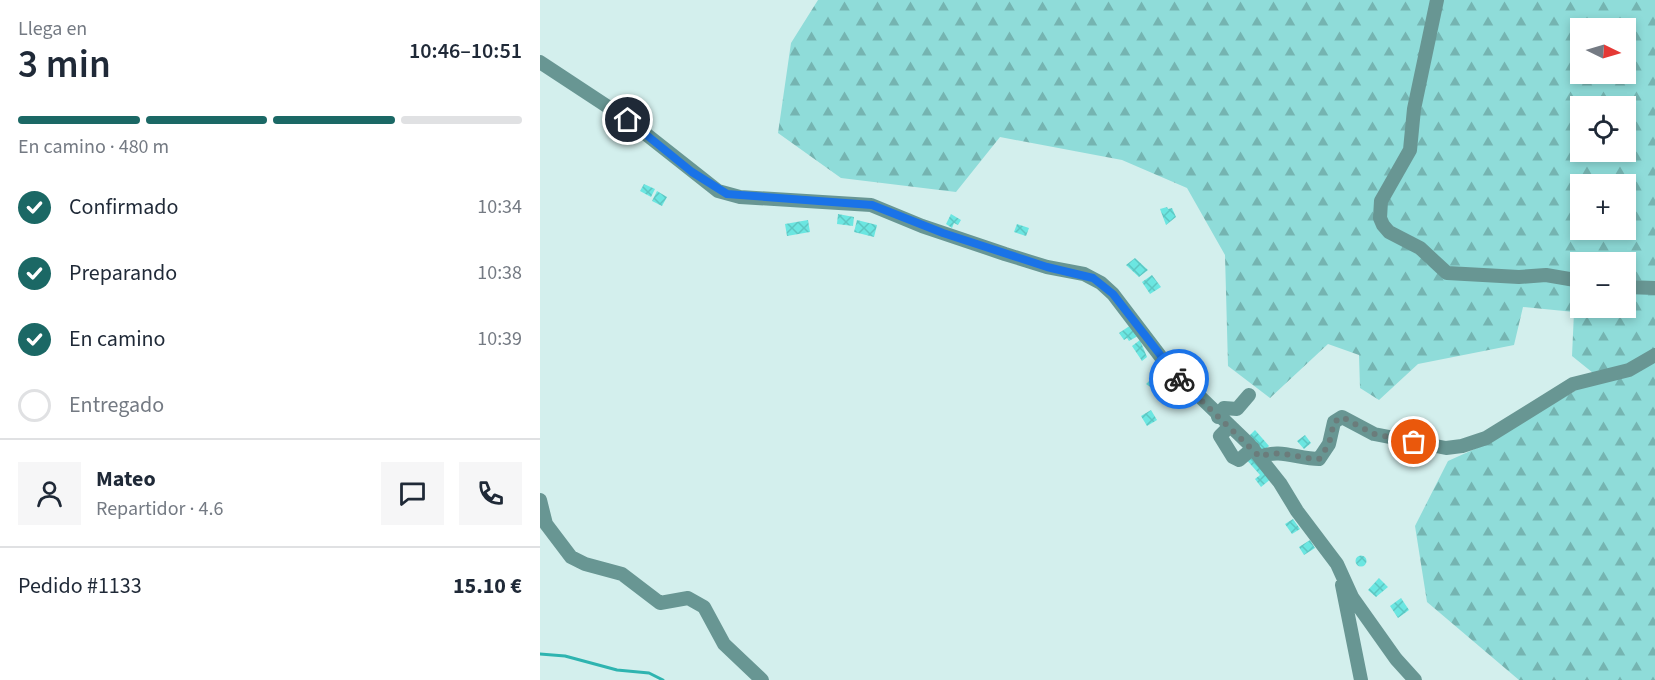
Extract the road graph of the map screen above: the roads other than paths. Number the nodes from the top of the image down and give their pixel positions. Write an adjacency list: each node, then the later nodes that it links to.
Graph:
1 (1437, 0): 3 (street)
2 (542, 63): 8 (street)
3 (1570, 279)
4 (1636, 287): 5 (street)
5 (1655, 288)
6 (1655, 355): 10 (street)
7 (1249, 395): 8 (street)
8 (1218, 417): 9 (street)
9 (1229, 427): 10 (street); 10 (street)
10 (1256, 453): 12 (street)
11 (540, 500): 13 (street)
12 (1343, 576): 14 (street); 15 (street)
13 (762, 680)
14 (1361, 680)
15 (1415, 680)

